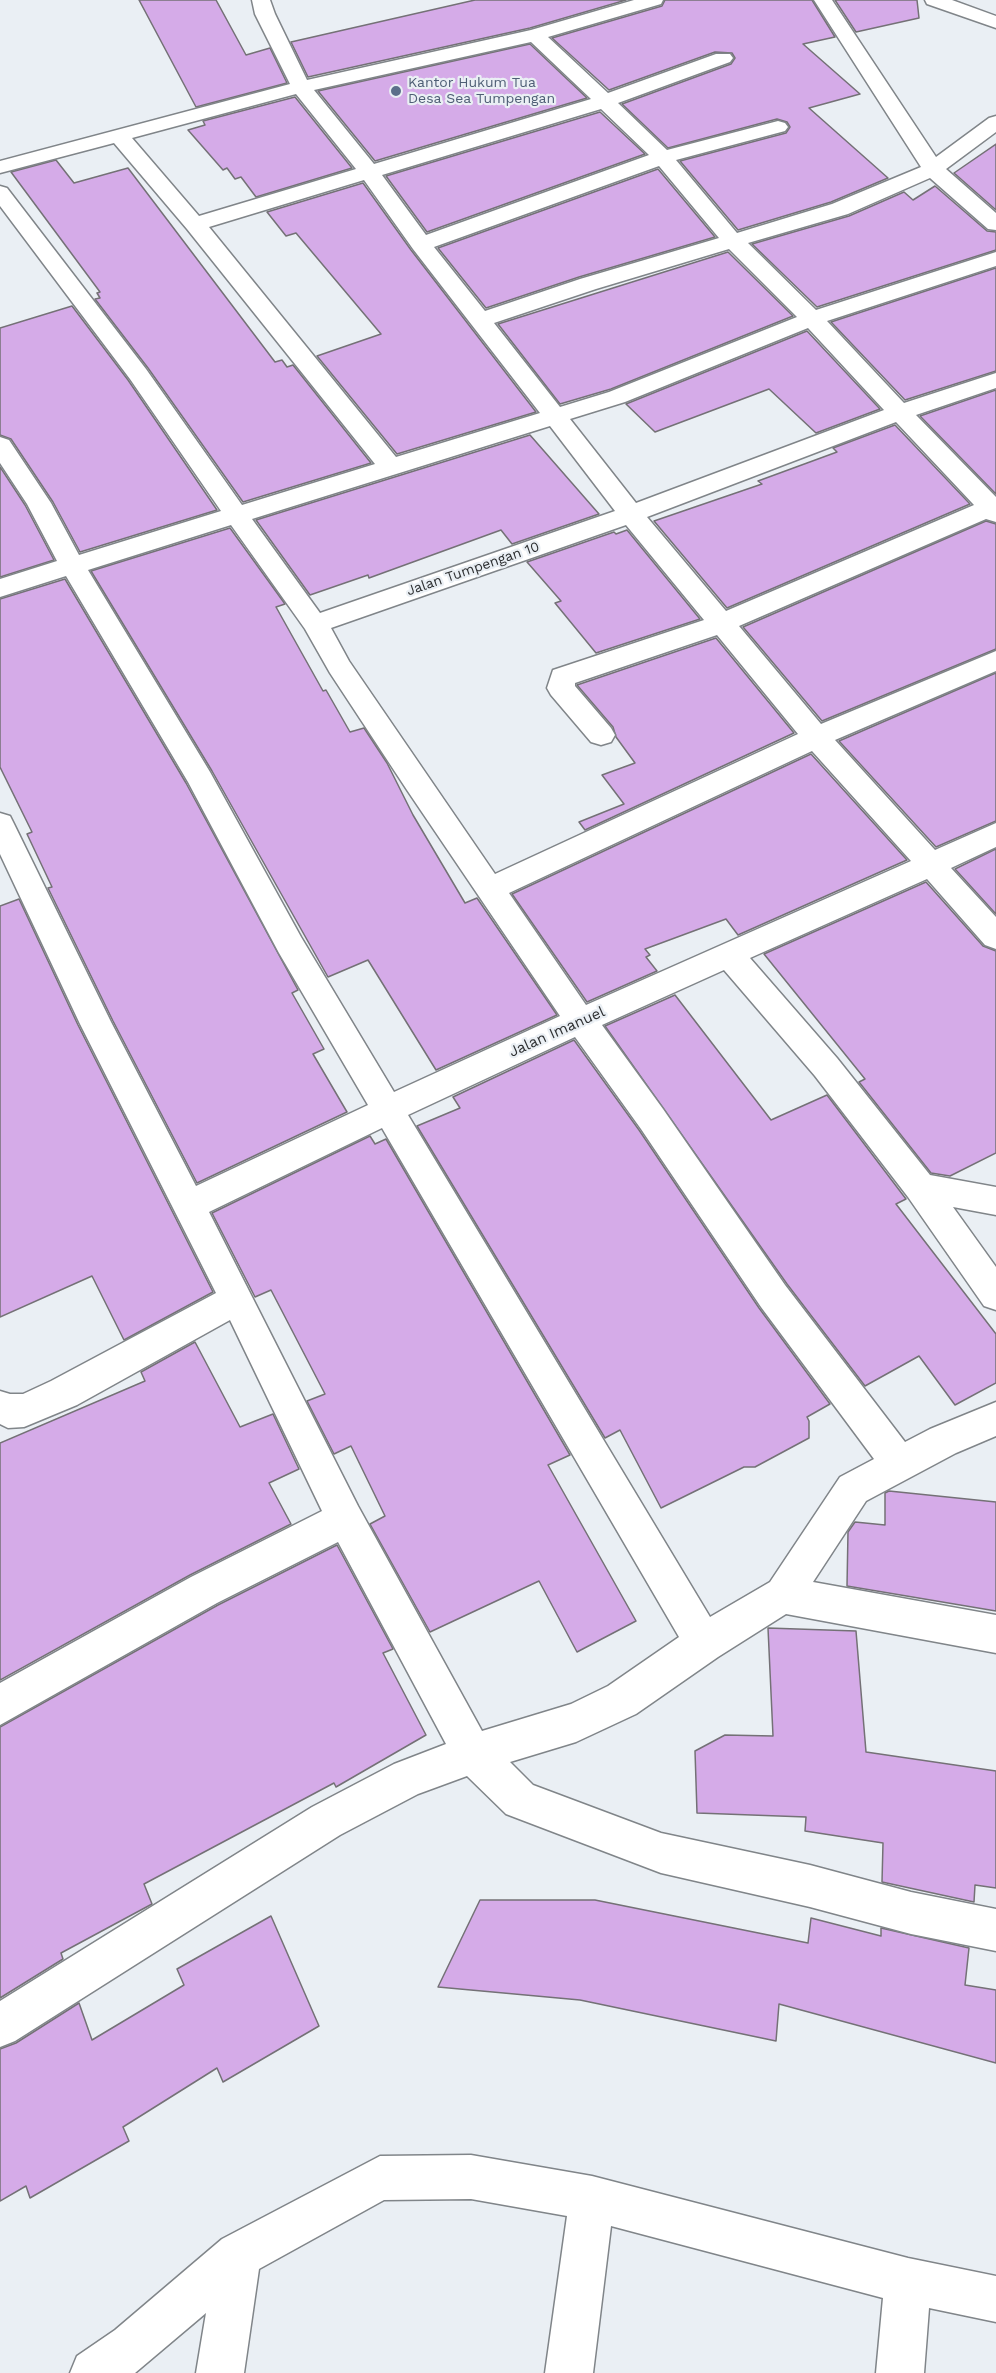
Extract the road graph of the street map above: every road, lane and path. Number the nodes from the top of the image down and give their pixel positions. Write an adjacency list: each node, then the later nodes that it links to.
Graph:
1 (261, 0): 8 (street)
2 (654, 0): 6 (street)
3 (823, 0): 15 (street)
4 (934, 0): 5 (street)
5 (996, 22)
6 (536, 34): 8 (street); 9 (street)
7 (723, 58): 9 (street)
8 (301, 87): 12 (street); 16 (street)
9 (605, 101): 13 (street); 16 (street)
10 (996, 122): 15 (street)
11 (778, 127): 13 (street)
12 (118, 135): 14 (street); 18 (street)
13 (663, 157): 20 (street); 21 (street)
14 (0, 167)
15 (933, 169): 19 (street); 20 (street)
16 (370, 172): 18 (street); 21 (street)
17 (0, 192): 31 (street)
18 (195, 224): 29 (street)
19 (996, 224)
20 (732, 240): 23 (street); 24 (street)
21 (421, 244): 24 (street)
22 (996, 259): 23 (street)
23 (812, 319): 26 (street); 27 (street)
24 (480, 320): 27 (street)
25 (996, 380): 26 (street, Jalan Tumpengan 10)
26 (898, 413): 30 (street); 32 (street, Jalan Tumpengan 10)
27 (555, 416): 29 (street); 32 (street)
28 (0, 446): 33 (street)
29 (391, 467): 31 (street)
30 (994, 509): 35 (street)
31 (237, 514): 33 (street); 36 (street)
32 (631, 514): 35 (street); 36 (street, Jalan Tumpengan 10)
33 (72, 565): 34 (street); 47 (street)
34 (0, 588)
35 (723, 623): 38 (street); 39 (street)
36 (315, 624): 43 (street)
37 (996, 660): 39 (street)
38 (601, 735)
39 (816, 737): 42 (street); 43 (street)
40 (0, 824): 50 (street)
41 (996, 834): 42 (street, Jalan Imanuel)
42 (930, 866): 44 (street); 45 (street, Jalan Imanuel)
43 (491, 889): 46 (street)
44 (996, 937)
45 (728, 954): 46 (street, Jalan Imanuel); 48 (street)
46 (581, 1021): 47 (street, Jalan Imanuel); 55 (street)
47 (387, 1109): 50 (street, Jalan Imanuel); 59 (street)
48 (920, 1187): 49 (street); 51 (street)
49 (996, 1201)
50 (188, 1206): 52 (street)
51 (996, 1295)
52 (237, 1299): 53 (street); 56 (street)
53 (3, 1411)
54 (996, 1419): 55 (street)
55 (900, 1464): 57 (street)
56 (345, 1519): 60 (street); 61 (street)
57 (783, 1595): 58 (street); 59 (street)
58 (996, 1634)
59 (704, 1643): 61 (street)
60 (0, 1705)
61 (473, 1754): 62 (street); 63 (street)
62 (996, 1930)
63 (0, 2026)
64 (592, 2198): 65 (street); 66 (street); 70 (street)
65 (238, 2255): 68 (street); 69 (street)
66 (908, 2281): 67 (street); 71 (street)
67 (996, 2299)
68 (94, 2373)
69 (220, 2373)
70 (569, 2373)
71 (900, 2373)

